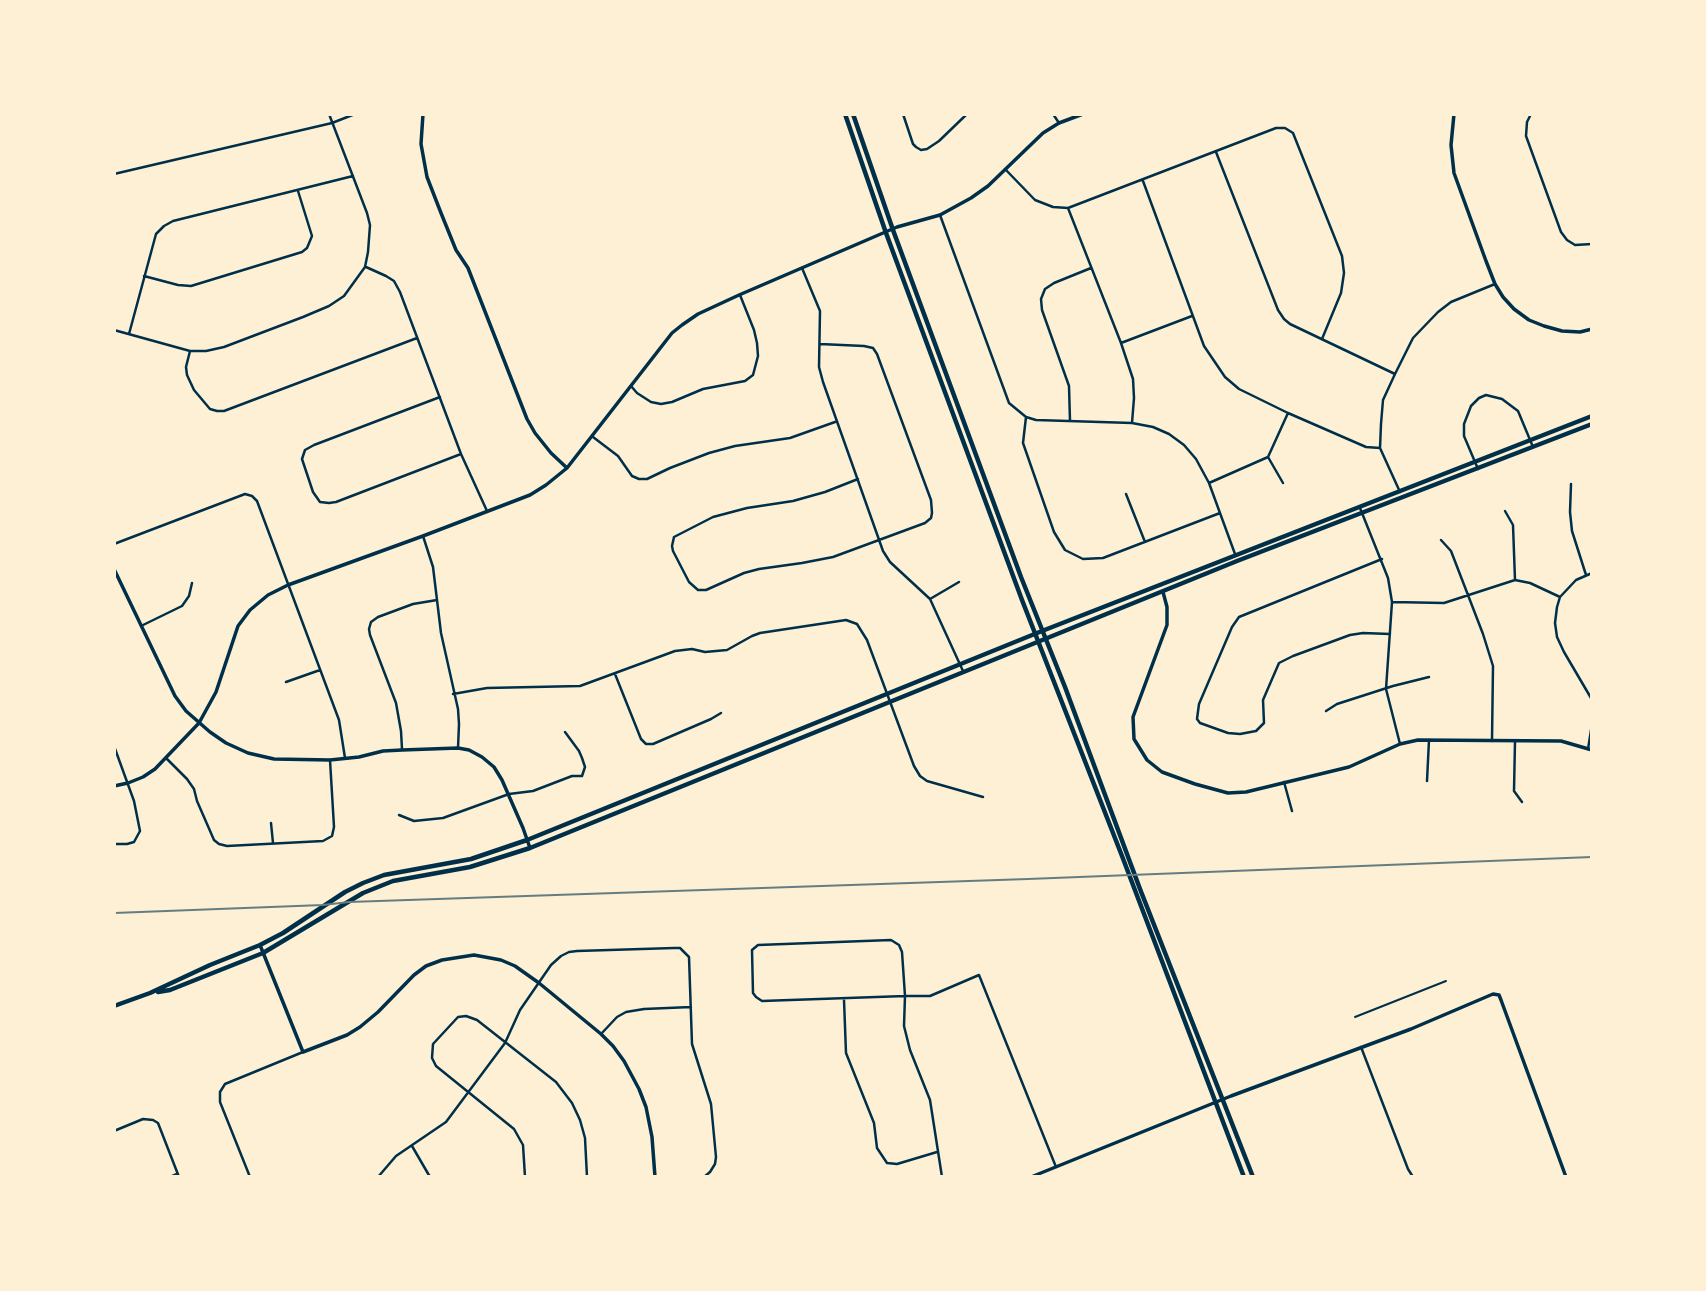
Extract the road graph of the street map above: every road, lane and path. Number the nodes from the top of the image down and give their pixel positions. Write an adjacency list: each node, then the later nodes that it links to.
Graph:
1 (329, 114): 12 (street)
2 (355, 114): 12 (street)
3 (423, 114): 57 (street)
4 (845, 114): 23 (main road)
5 (853, 114): 22 (main road)
6 (903, 114): 7 (street)
7 (967, 114)
8 (1054, 114): 13 (street)
9 (1083, 114): 13 (street)
10 (1454, 114): 29 (street)
11 (1531, 114): 24 (street)
12 (332, 122): 16 (street); 17 (street)
13 (1059, 124): 15 (street)
14 (1216, 151): 18 (street); 36 (street); 36 (street)
15 (1005, 169): 20 (street); 21 (street)
16 (114, 174)
17 (353, 176): 19 (street); 25 (street)
18 (1142, 180): 20 (street); 31 (street)
19 (298, 190): 28 (street); 28 (street)
20 (1068, 208): 27 (street)
21 (940, 215): 22 (street); 45 (street)
22 (894, 230): 23 (street); 90 (main road)
23 (886, 233): 26 (street); 91 (main road)
24 (1592, 244)
25 (365, 267): 35 (street); 39 (street)
26 (802, 268): 30 (street); 38 (street)
27 (1091, 268): 37 (street); 47 (street)
28 (144, 276): 34 (street)
29 (1495, 284): 32 (street); 40 (street)
30 (739, 295): 41 (street); 41 (street)
31 (1192, 316): 37 (street); 43 (street)
32 (1592, 329)
33 (114, 330): 34 (street)
34 (129, 334): 39 (street)
35 (417, 338): 39 (street); 42 (street)
36 (1322, 339): 40 (street)
37 (1121, 343): 48 (street)
38 (820, 344): 46 (street); 70 (street)
39 (190, 351)
40 (1395, 374): 52 (street)
41 (631, 386): 50 (street)
42 (440, 397): 54 (street); 54 (street)
43 (1288, 413): 52 (street); 55 (street)
44 (1592, 416): 51 (main road)
45 (1026, 417): 47 (street); 72 (street)
46 (837, 421): 50 (street); 59 (street)
47 (1070, 421): 48 (street)
48 (1132, 424): 60 (street)
49 (1592, 424): 53 (main road)
50 (593, 437): 57 (street)
51 (1530, 440): 53 (street); 56 (main road); 56 (street)
52 (1380, 447): 63 (street)
53 (1533, 447): 58 (main road)
54 (461, 454): 65 (street)
55 (1268, 457): 60 (street); 61 (street)
56 (1475, 462): 58 (street); 63 (main road)
57 (567, 468): 65 (street)
58 (1478, 469): 66 (main road)
59 (859, 480): 70 (street); 70 (street)
60 (1209, 483): 68 (street)
61 (1283, 483)
62 (1571, 484): 78 (street)
63 (1400, 493): 66 (main road)
64 (1126, 494): 72 (street)
65 (487, 511): 69 (street)
66 (1361, 511): 74 (main road); 75 (street)
67 (1505, 511): 79 (street)
68 (1220, 513): 72 (street); 74 (street)
69 (423, 536): 82 (street); 87 (street)
70 (878, 539): 86 (street)
71 (1441, 541): 84 (street)
72 (1146, 542)
73 (114, 544): 82 (street)
74 (1236, 559): 83 (main road); 90 (main road)
75 (1382, 559): 88 (street); 92 (street)
76 (114, 569): 89 (street)
77 (1592, 573): 78 (street)
78 (1586, 575): 85 (street)
79 (1515, 580): 84 (street); 85 (street)
80 (959, 582): 86 (street)
81 (192, 583): 89 (street)
82 (288, 585): 96 (street); 108 (street)
83 (1163, 592): 93 (main road); 123 (street)
84 (1469, 596): 88 (street); 112 (street)
85 (1560, 597): 105 (street)
86 (930, 599): 95 (street)
87 (437, 600): 102 (street); 118 (street)
88 (1392, 602): 92 (street)
89 (141, 626): 108 (street)
90 (1042, 631): 91 (main road); 93 (main road)
91 (1035, 634): 94 (main road); 95 (main road)
92 (1390, 634): 101 (street)
93 (1045, 639): 94 (main road); 136 (main road)
94 (1038, 641): 97 (main road); 136 (main road)
95 (960, 665): 97 (street); 103 (main road)
96 (320, 670): 100 (street); 120 (street)
97 (964, 673): 104 (main road)
98 (615, 674): 102 (street); 103 (street); 107 (street)
99 (1429, 677): 101 (street)
100 (286, 682)
101 (1386, 689): 106 (street); 114 (street)
102 (453, 694): 116 (street)
103 (887, 694): 104 (street); 132 (main road)
104 (890, 703): 127 (street); 135 (main road)
105 (1592, 703)
106 (1326, 711)
107 (721, 713)
108 (199, 723): 119 (street); 121 (street)
109 (1592, 724): 117 (street)
110 (565, 732): 126 (street)
111 (1429, 740): 112 (street); 114 (street); 122 (street)
112 (1492, 741): 113 (street)
113 (1515, 741): 117 (street); 128 (street)
114 (1400, 744): 123 (street)
115 (114, 746): 124 (street)
116 (458, 748): 118 (street); 126 (street)
117 (1590, 749)
118 (402, 750): 120 (street)
119 (166, 758): 124 (street); 134 (street)
120 (345, 758): 121 (street)
121 (330, 760): 134 (street)
122 (1427, 781)
123 (1284, 782): 129 (street)
124 (128, 783): 125 (street); 133 (street)
125 (114, 786)
126 (509, 794): 130 (street); 132 (street)
127 (983, 797)
128 (1522, 802)
129 (1292, 811)
130 (399, 815)
131 (271, 823): 134 (street)
132 (527, 840): 135 (street); 137 (main road)
133 (114, 844)
134 (273, 844)
135 (530, 848): 138 (main road)
136 (1138, 889): 152 (main road); 153 (main road)
137 (260, 945): 138 (street); 141 (main road)
138 (263, 953): 141 (main road); 150 (street)
139 (1446, 981): 146 (lane)
140 (539, 983): 145 (street); 147 (street); 148 (street); 150 (street)
141 (150, 993): 144 (main road)
142 (905, 996): 143 (street); 143 (street); 156 (street); 157 (street)
143 (844, 999): 156 (street)
144 (114, 1006)
145 (691, 1007): 147 (street); 166 (street)
146 (1355, 1017)
147 (601, 1034): 165 (street)
148 (505, 1043): 151 (street); 151 (street); 164 (street)
149 (1361, 1047): 152 (street); 171 (street); 172 (street)
150 (303, 1052): 160 (street)
151 (468, 1092): 155 (street); 163 (street)
152 (1223, 1100): 153 (street); 170 (main road)
153 (1215, 1102): 157 (street); 169 (main road)
154 (114, 1130): 158 (street)
155 (412, 1146): 161 (street); 162 (street)
156 (937, 1152): 167 (street)
157 (1056, 1167): 168 (street)
158 (178, 1176): 159 (street)
159 (170, 1177)
160 (250, 1177)
161 (378, 1177)
162 (430, 1177)
163 (525, 1177)
164 (587, 1177)
165 (655, 1177)
166 (704, 1177)
167 (942, 1177)
168 (1031, 1177)
169 (1244, 1177)
170 (1253, 1177)
171 (1413, 1177)
172 (1566, 1177)

